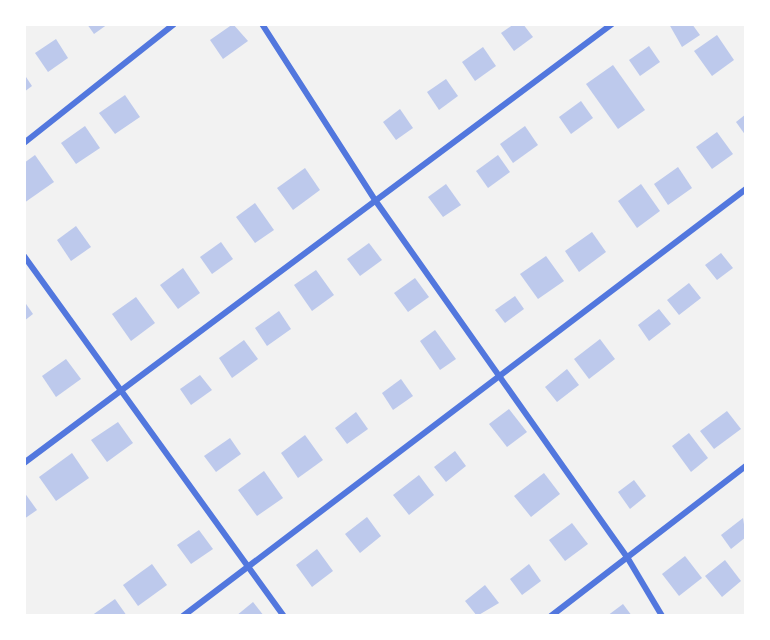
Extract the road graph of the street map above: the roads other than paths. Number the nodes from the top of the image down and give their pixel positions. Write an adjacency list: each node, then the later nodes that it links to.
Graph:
1 (174, 24): 4 (street)
2 (262, 24): 6 (street)
3 (612, 24): 6 (street)
4 (24, 143)
5 (746, 189): 8 (street)
6 (375, 200): 8 (street); 9 (street)
7 (24, 256): 9 (street)
8 (500, 373): 12 (street); 13 (street)
9 (121, 390): 10 (street); 13 (street)
10 (24, 463)
11 (746, 466): 12 (street)
12 (627, 557): 16 (street); 17 (street)
13 (249, 565): 14 (street); 15 (street)
14 (183, 616)
15 (284, 616)
16 (551, 616)
17 (662, 616)

